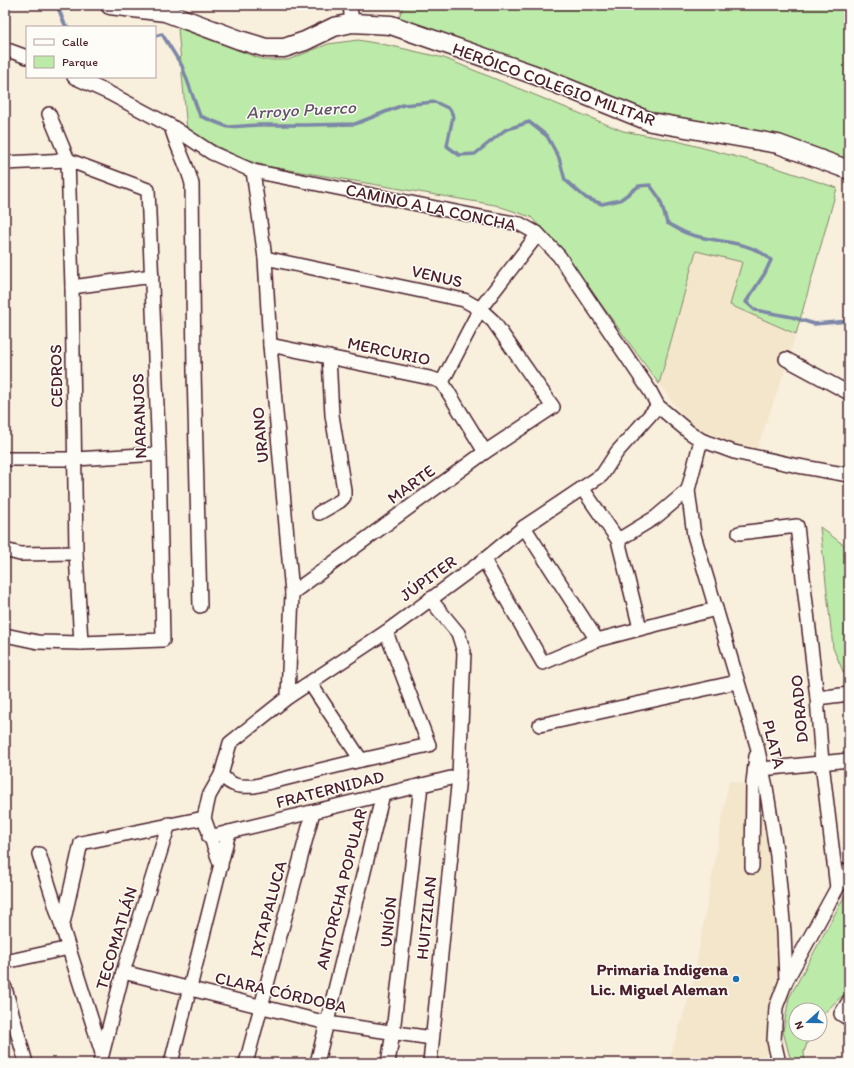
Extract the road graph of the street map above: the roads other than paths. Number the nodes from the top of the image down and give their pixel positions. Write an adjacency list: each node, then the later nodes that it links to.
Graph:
1 (110, 5): 3 (street)
2 (350, 5): 3 (street)
3 (352, 23): 11 (street, HERÓICO COLEGIO MILITAR)
4 (5, 49): 5 (street)
5 (26, 57)
6 (76, 78): 8 (street, CAMINO A LA CONCHA)
7 (48, 114): 9 (street, CEDROS)
8 (171, 126): 12 (street, CAMINO A LA CONCHA); 42 (street)
9 (68, 160): 10 (street); 15 (street, NARANJOS); 16 (street, CEDROS)
10 (5, 163)
11 (849, 170)
12 (253, 171): 13 (street, CAMINO A LA CONCHA); 14 (street, URANO)
13 (538, 234): 17 (street); 23 (street, CAMINO A LA CONCHA)
14 (265, 258): 17 (street, VENUS); 18 (street, URANO)
15 (152, 276): 16 (street); 27 (street, NARANJOS)
16 (72, 287): 29 (street, CEDROS)
17 (480, 309): 21 (street); 24 (street, VENUS)
18 (270, 345): 19 (street, MERCURIO); 40 (street, URANO)
19 (329, 357): 21 (street, MERCURIO); 33 (street)
20 (786, 359): 22 (street)
21 (442, 382): 26 (street, MERCURIO)
22 (849, 393)
23 (658, 406): 25 (street, CAMINO A LA CONCHA); 31 (street, JÚPITER)
24 (553, 407): 26 (street, MARTE)
25 (701, 440): 30 (street, CAMINO A LA CONCHA); 32 (street, PLATA)
26 (485, 452): 40 (street, MARTE)
27 (159, 454): 29 (street); 48 (street, NARANJOS)
28 (5, 459): 29 (street)
29 (76, 460): 38 (street, CEDROS)
30 (849, 475)
31 (582, 488): 34 (street, JÚPITER); 36 (street)
32 (688, 490): 36 (street); 43 (street, PLATA)
33 (319, 513)
34 (524, 527): 39 (street, JÚPITER); 47 (street)
35 (739, 533): 53 (street, DORADO)
36 (618, 540): 44 (street)
37 (5, 550): 38 (street)
38 (76, 553): 48 (street, CEDROS)
39 (484, 560): 41 (street, JÚPITER); 47 (street)
40 (292, 593): 52 (street, URANO)
41 (430, 599): 45 (street, JÚPITER); 61 (street, HUITZILAN)
42 (200, 606)
43 (716, 609): 44 (street); 50 (street, PLATA)
44 (640, 628): 47 (street)
45 (386, 632): 49 (street, JÚPITER); 56 (street)
46 (5, 635): 48 (street)
47 (596, 640)
48 (81, 643)
49 (310, 682): 52 (street, JÚPITER); 56 (street)
50 (737, 682): 54 (street); 55 (street, PLATA)
51 (849, 694): 53 (street)
52 (288, 697): 60 (street, JÚPITER)
53 (817, 698): 58 (street, DORADO)
54 (540, 725)
55 (757, 746): 59 (street, PLATA); 71 (street)
56 (361, 760): 60 (street)
57 (849, 760): 58 (street)
58 (822, 762): 59 (street); 73 (street, DORADO)
59 (762, 769): 78 (street, PLATA)
60 (221, 775): 65 (street, JÚPITER)
61 (459, 776): 62 (street, FRATERNIDAD); 86 (street, HUITZILAN)
62 (421, 785): 63 (street, FRATERNIDAD); 85 (street, UNIÓN)
63 (383, 794): 64 (street, FRATERNIDAD); 84 (street, ANTORCHA POPULAR)
64 (313, 812): 67 (street, FRATERNIDAD); 82 (street, IXTAPALUCA)
65 (204, 818): 66 (street); 68 (street)
66 (169, 824): 74 (street); 77 (street, TECOMATLÁN)
67 (229, 832): 68 (street, FRATERNIDAD); 70 (street)
68 (209, 837): 70 (street)
69 (39, 854): 74 (street)
70 (221, 866): 80 (street)
71 (752, 867)
72 (849, 869): 73 (street)
73 (837, 888): 78 (street)
74 (62, 928): 75 (street)
75 (69, 948): 76 (street); 87 (street)
76 (5, 962)
77 (123, 972): 80 (street, CLARA CÓRDOBA); 87 (street, TECOMATLÁN)
78 (786, 981): 94 (street, PLATA)
79 (5, 988): 88 (street)
80 (190, 988): 82 (street, CLARA CÓRDOBA); 89 (street)
81 (849, 1001): 83 (street)
82 (261, 1007): 84 (street, CLARA CÓRDOBA); 90 (street, IXTAPALUCA)
83 (845, 1016)
84 (327, 1023): 85 (street, CLARA CÓRDOBA); 91 (street, ANTORCHA POPULAR)
85 (393, 1032): 86 (street, CLARA CÓRDOBA); 92 (street, UNIÓN)
86 (432, 1038): 93 (street, HUITZILAN)
87 (101, 1058)
88 (26, 1063)
89 (171, 1063)
90 (246, 1063)
91 (317, 1063)
92 (388, 1063)
93 (430, 1063)
94 (779, 1063)

